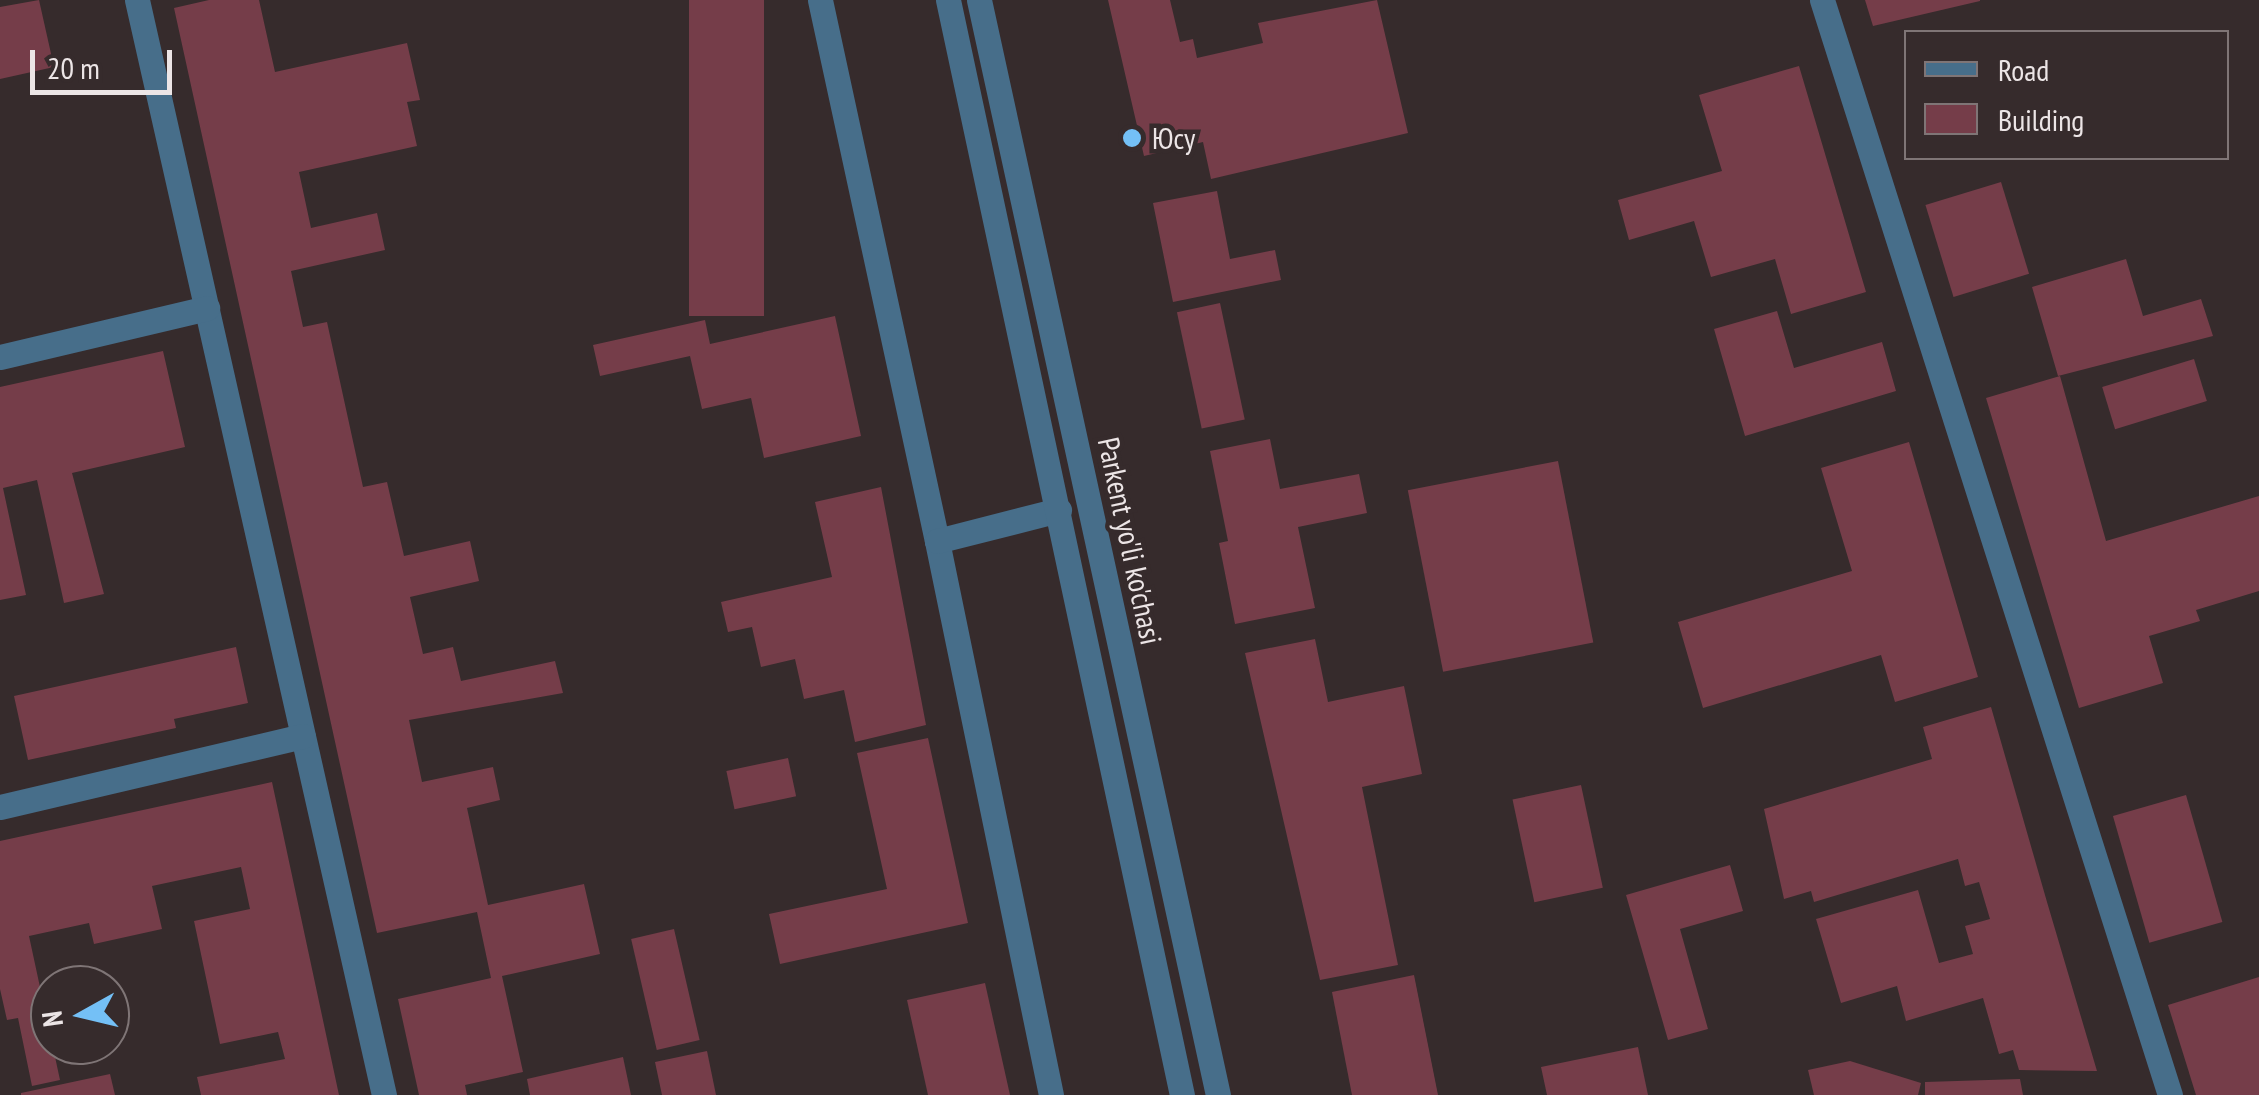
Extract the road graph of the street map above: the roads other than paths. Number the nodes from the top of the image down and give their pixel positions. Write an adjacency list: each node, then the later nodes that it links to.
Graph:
1 (137, 0): 6 (street)
2 (820, 0): 9 (street)
3 (948, 0): 8 (street, Parkent yo'li ko'chasi)
4 (978, 0): 15 (street, Parkent yo'li ko'chasi)
5 (1822, 0): 16 (street)
6 (206, 308): 7 (street); 10 (street)
7 (0, 356)
8 (1059, 510): 9 (street); 14 (street, Parkent yo'li ko'chasi)
9 (937, 541): 13 (street)
10 (303, 736): 11 (street); 12 (street)
11 (0, 807)
12 (384, 1095)
13 (1051, 1095)
14 (1182, 1095)
15 (1218, 1095)
16 (2170, 1095)

